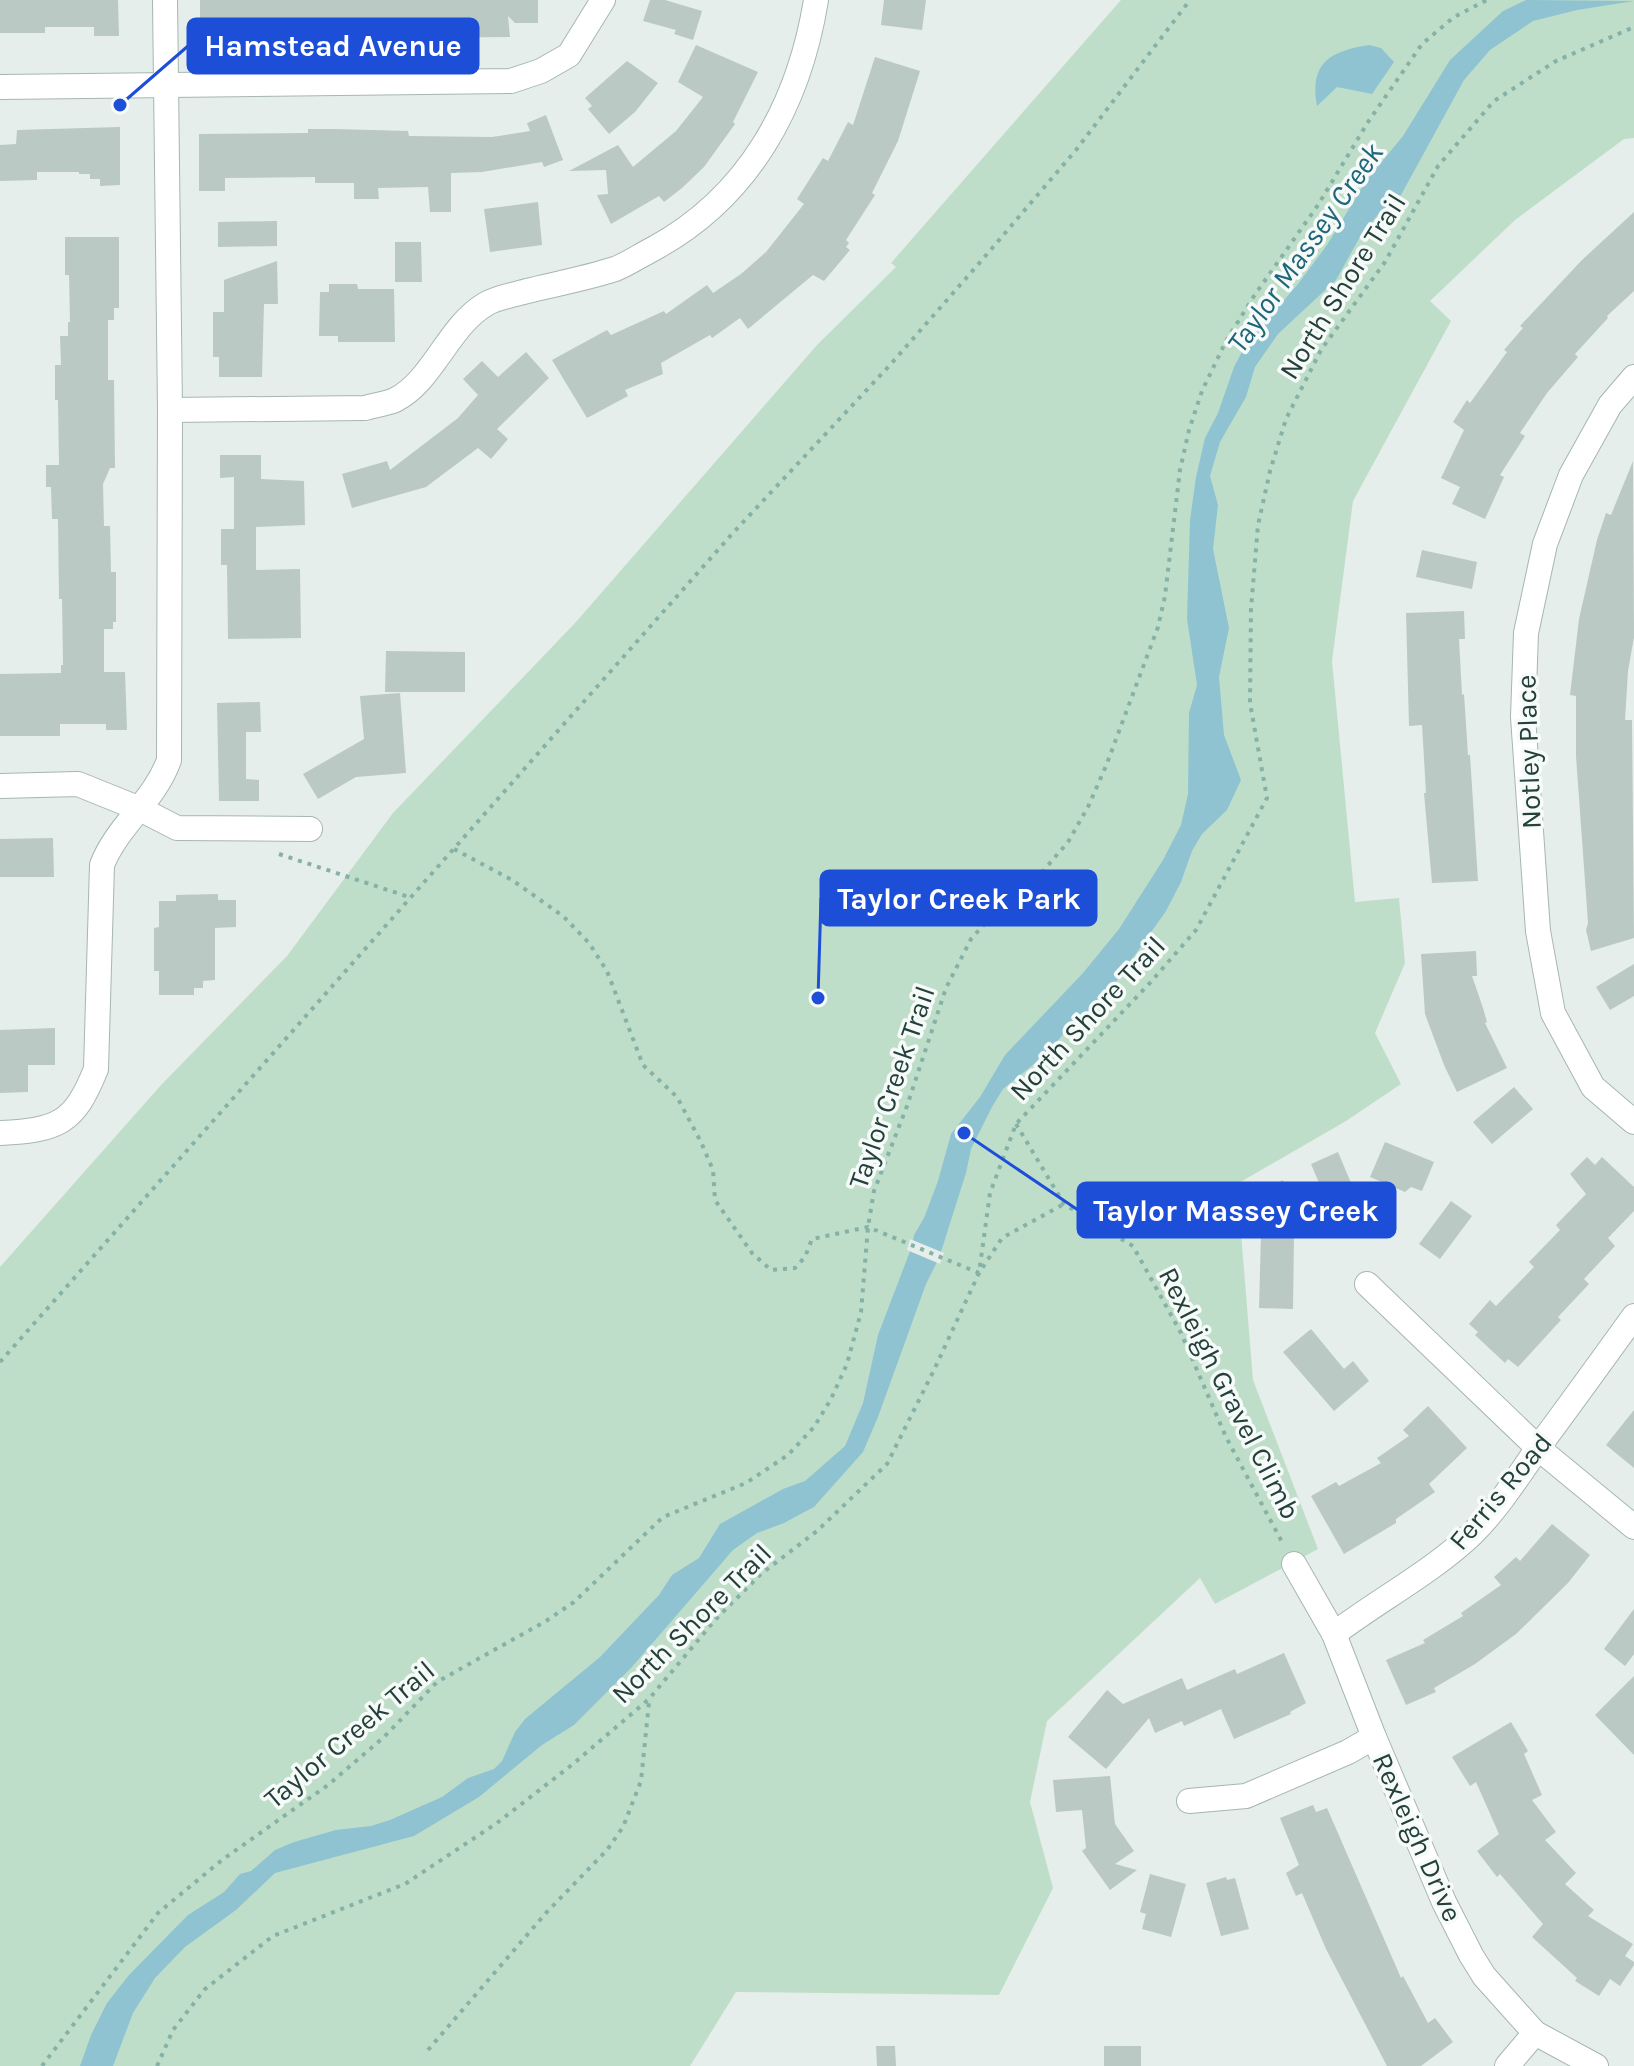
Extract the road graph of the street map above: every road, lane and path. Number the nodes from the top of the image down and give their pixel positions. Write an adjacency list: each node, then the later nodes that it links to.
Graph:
1 (165, 0): 7 (street)
2 (603, 0): 7 (street)
3 (816, 0): 10 (street)
4 (1190, 0): 14 (path)
5 (1487, 0): 21 (path, Taylor Creek Trail)
6 (1634, 27): 18 (path, North Shore Trail)
7 (165, 85): 8 (street); 10 (street)
8 (0, 87)
9 (1634, 377): 17 (street, Notley Place)
10 (170, 410): 12 (street)
11 (0, 786): 12 (street)
12 (140, 809): 13 (street); 19 (street)
13 (310, 829)
14 (454, 849): 16 (path); 21 (path)
15 (268, 850): 16 (path)
16 (409, 897): 25 (path)
17 (1634, 1122)
18 (1016, 1124): 20 (path); 22 (path, North Shore Trail)
19 (0, 1133)
20 (1064, 1204): 22 (path); 28 (path, Rexleigh Gravel Climb)
21 (868, 1227): 22 (path); 35 (path, Taylor Creek Trail)
22 (979, 1273): 30 (path, North Shore Trail)
23 (1367, 1284): 26 (street)
24 (1634, 1316): 26 (street, Ferris Road)
25 (0, 1362)
26 (1538, 1448): 27 (street); 29 (street, Ferris Road)
27 (1634, 1527)
28 (1294, 1564): 29 (street, Rexleigh Drive)
29 (1334, 1634): 31 (street, Rexleigh Drive)
30 (649, 1699): 34 (path); 36 (path, North Shore Trail)
31 (1374, 1737): 32 (street); 33 (street, Rexleigh Drive)
32 (1189, 1801)
33 (1535, 2033): 37 (street); 38 (street, Rexleigh Drive)
34 (428, 2050)
35 (42, 2066)
36 (157, 2066)
37 (1507, 2066)
38 (1596, 2066)

